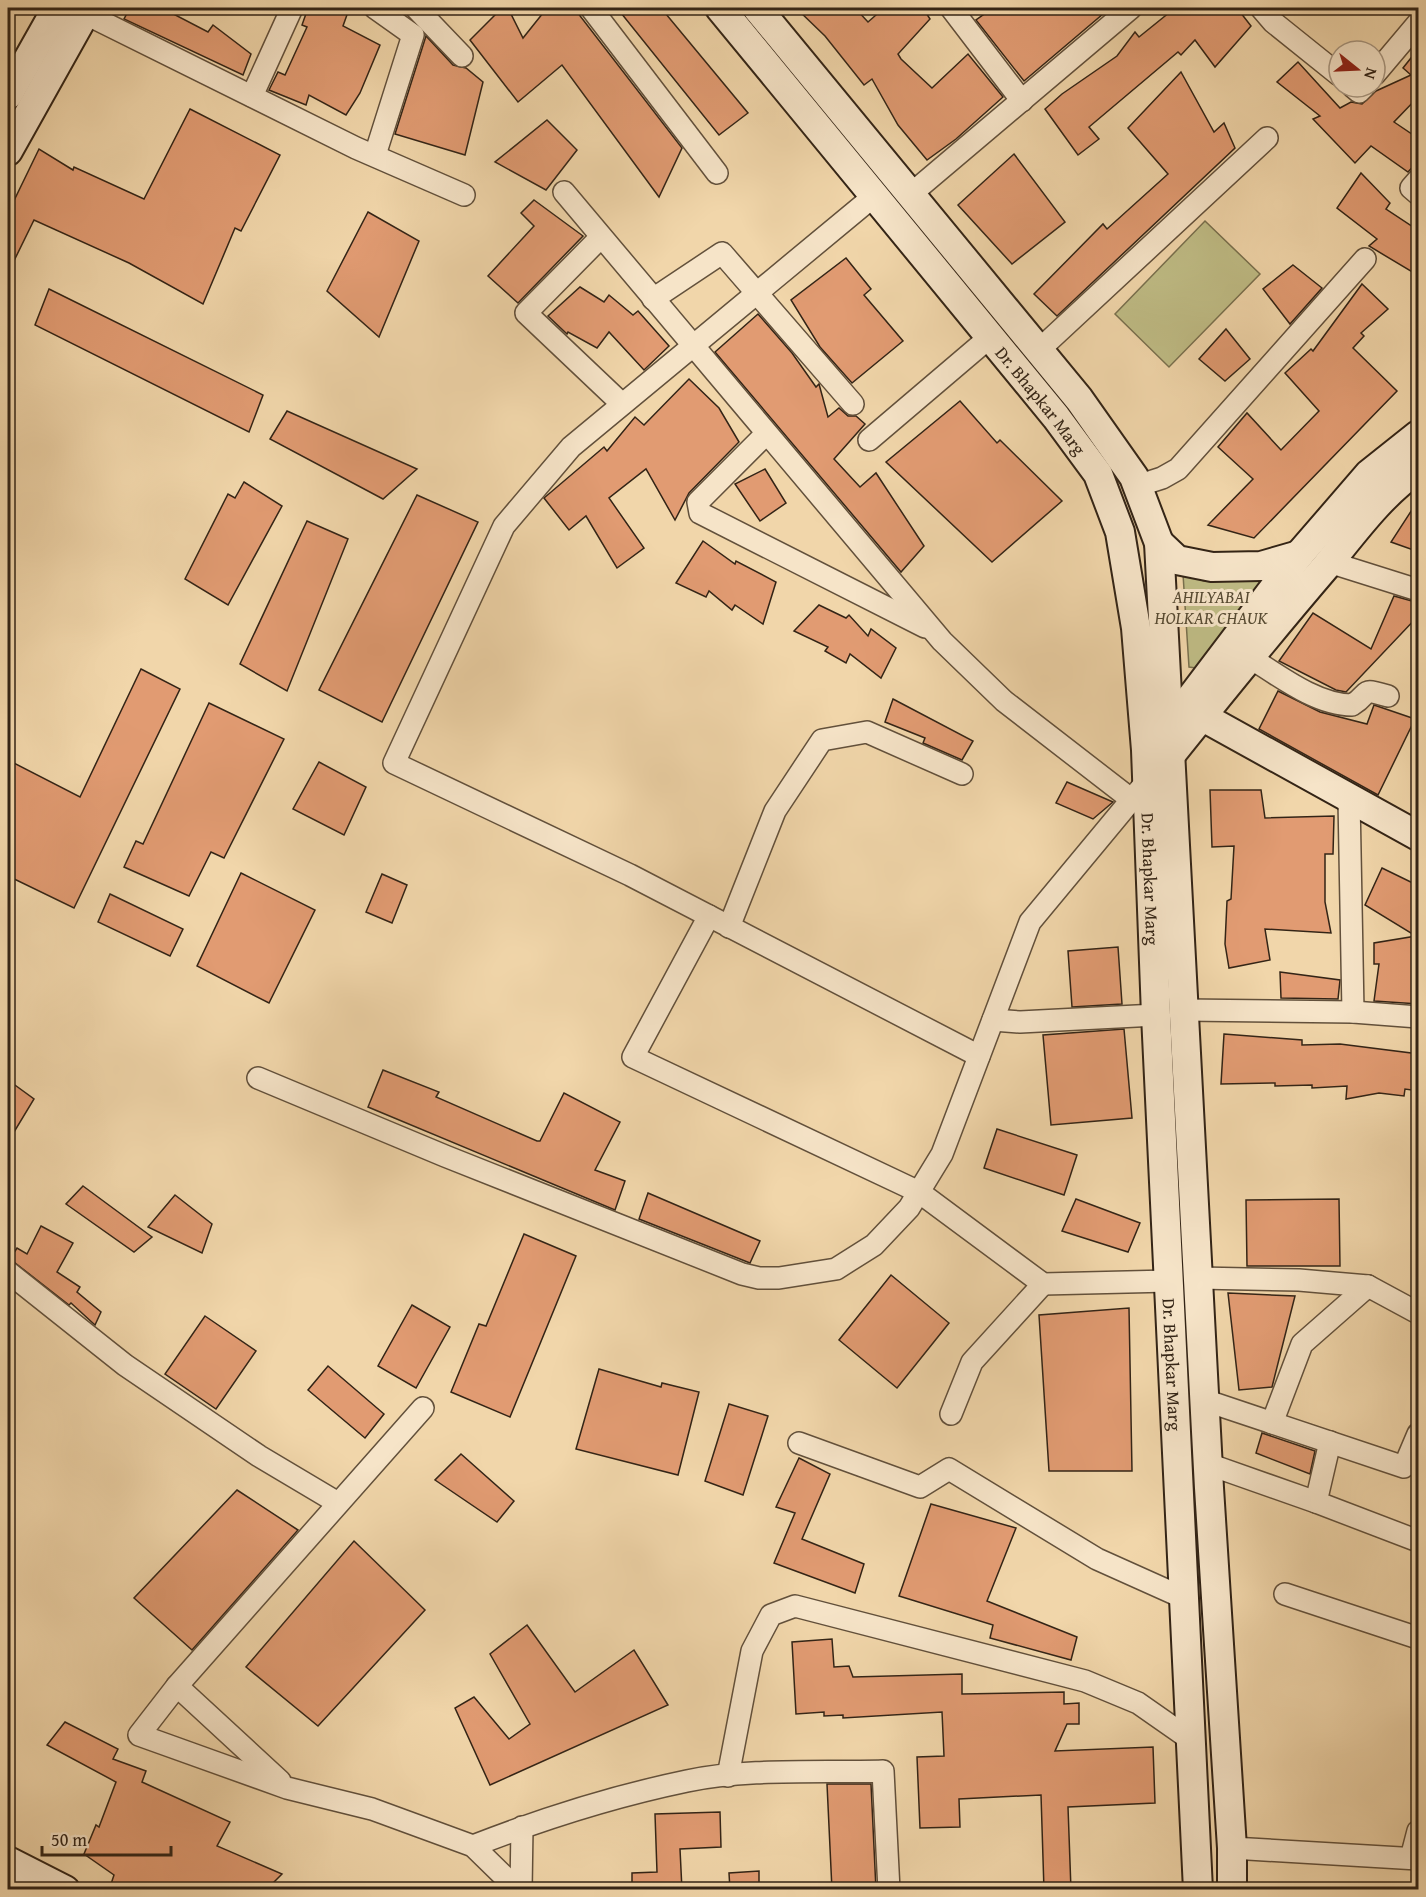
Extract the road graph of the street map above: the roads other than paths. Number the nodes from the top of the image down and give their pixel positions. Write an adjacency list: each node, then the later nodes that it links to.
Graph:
1 (57, 8): 16 (main road)
2 (292, 8): 17 (street)
3 (375, 8): 21 (street)
4 (416, 8): 13 (street)
5 (591, 8): 22 (street)
6 (720, 8): 28 (main road, Dr. Bhapkar Marg)
7 (757, 8): 25 (main road, Dr. Bhapkar Marg)
8 (953, 8): 18 (street)
9 (1131, 8): 18 (street)
10 (1262, 8): 15 (street)
11 (82, 9): 17 (street); 20 (main road)
12 (1419, 23): 14 (street)
13 (462, 56)
14 (1387, 60)
15 (1327, 65)
16 (8, 95)
17 (252, 96): 21 (street)
18 (1022, 101): 25 (street)
19 (1267, 138): 37 (street)
20 (8, 151)
21 (375, 155): 27 (street)
22 (717, 173)
23 (1419, 180): 26 (street)
24 (564, 192): 29 (street)
25 (911, 194): 31 (main road, Dr. Bhapkar Marg)
26 (1419, 194)
27 (464, 195)
28 (874, 196): 32 (main road, Dr. Bhapkar Marg); 33 (street)
29 (601, 237): 34 (street); 38 (street)
30 (1365, 259): 44 (street)
31 (968, 263): 32 (main road); 37 (main road, Dr. Bhapkar Marg)
32 (945, 282): 35 (main road, Dr. Bhapkar Marg)
33 (757, 292): 34 (street); 36 (street); 39 (street)
34 (653, 299): 36 (street)
35 (990, 337): 41 (street); 53 (main road, Dr. Bhapkar Marg)
36 (692, 346): 38 (street); 40 (street)
37 (1040, 349): 44 (main road, Dr. Bhapkar Marg)
38 (622, 404): 58 (street)
39 (853, 404)
40 (766, 434): 49 (street); 49 (street)
41 (868, 441)
42 (1415, 442): 46 (main road)
43 (1419, 469): 47 (main road)
44 (1137, 486): 45 (main road, Dr. Bhapkar Marg)
45 (1159, 543): 46 (main road); 52 (main road, Dr. Bhapkar Marg)
46 (1299, 555): 52 (main road)
47 (1329, 562): 48 (street); 50 (main road)
48 (1419, 590)
49 (934, 632): 55 (street)
50 (1249, 657): 51 (street); 52 (main road)
51 (1388, 696)
52 (1184, 717): 53 (main road); 56 (main road)
53 (1158, 754): 55 (main road, Dr. Bhapkar Marg); 60 (main road, Dr. Bhapkar Marg)
54 (963, 774): 59 (street)
55 (1140, 790): 62 (main road, Dr. Bhapkar Marg); 64 (street)
56 (1349, 799): 57 (main road); 61 (street)
57 (1419, 836)
58 (709, 916): 59 (street); 67 (street)
59 (729, 927): 65 (street)
60 (1184, 1010): 61 (street); 69 (main road, Dr. Bhapkar Marg)
61 (1353, 1012): 63 (street)
62 (1156, 1015): 64 (street); 70 (main road, Dr. Bhapkar Marg)
63 (1419, 1017)
64 (993, 1020): 65 (street)
65 (980, 1056): 67 (street)
66 (258, 1078): 67 (street)
67 (919, 1191): 71 (street)
68 (8, 1272): 83 (street)
69 (1198, 1278): 72 (street); 74 (main road, Dr. Bhapkar Marg)
70 (1169, 1281): 71 (street); 86 (main road, Dr. Bhapkar Marg)
71 (1043, 1284): 76 (street)
72 (1368, 1286): 73 (street); 77 (street)
73 (1419, 1313)
74 (1204, 1400): 77 (street); 81 (main road, Dr. Bhapkar Marg)
75 (423, 1408): 83 (street)
76 (951, 1414)
77 (1272, 1423): 79 (street)
78 (1419, 1434): 79 (street)
79 (1330, 1442): 82 (street)
80 (799, 1443): 86 (street)
81 (1208, 1464): 82 (street); 95 (main road, Dr. Bhapkar Marg)
82 (1316, 1502): 84 (street)
83 (338, 1503): 88 (street)
84 (1419, 1541)
85 (1285, 1594): 87 (street)
86 (1184, 1598): 89 (main road, Dr. Bhapkar Marg)
87 (1419, 1638)
88 (177, 1686): 91 (street); 91 (street)
89 (1191, 1740): 90 (street); 101 (main road, Dr. Bhapkar Marg)
90 (728, 1776): 92 (street); 100 (street)
91 (287, 1788): 94 (street)
92 (522, 1827): 94 (street); 99 (street)
93 (1419, 1831): 96 (street)
94 (473, 1846): 99 (street)
95 (1232, 1848): 96 (street); 102 (main road, Dr. Bhapkar Marg)
96 (1415, 1859)
97 (18, 1874): 98 (main road)
98 (65, 1890)
99 (519, 1890)
100 (889, 1890)
101 (1198, 1890)
102 (1232, 1890)

